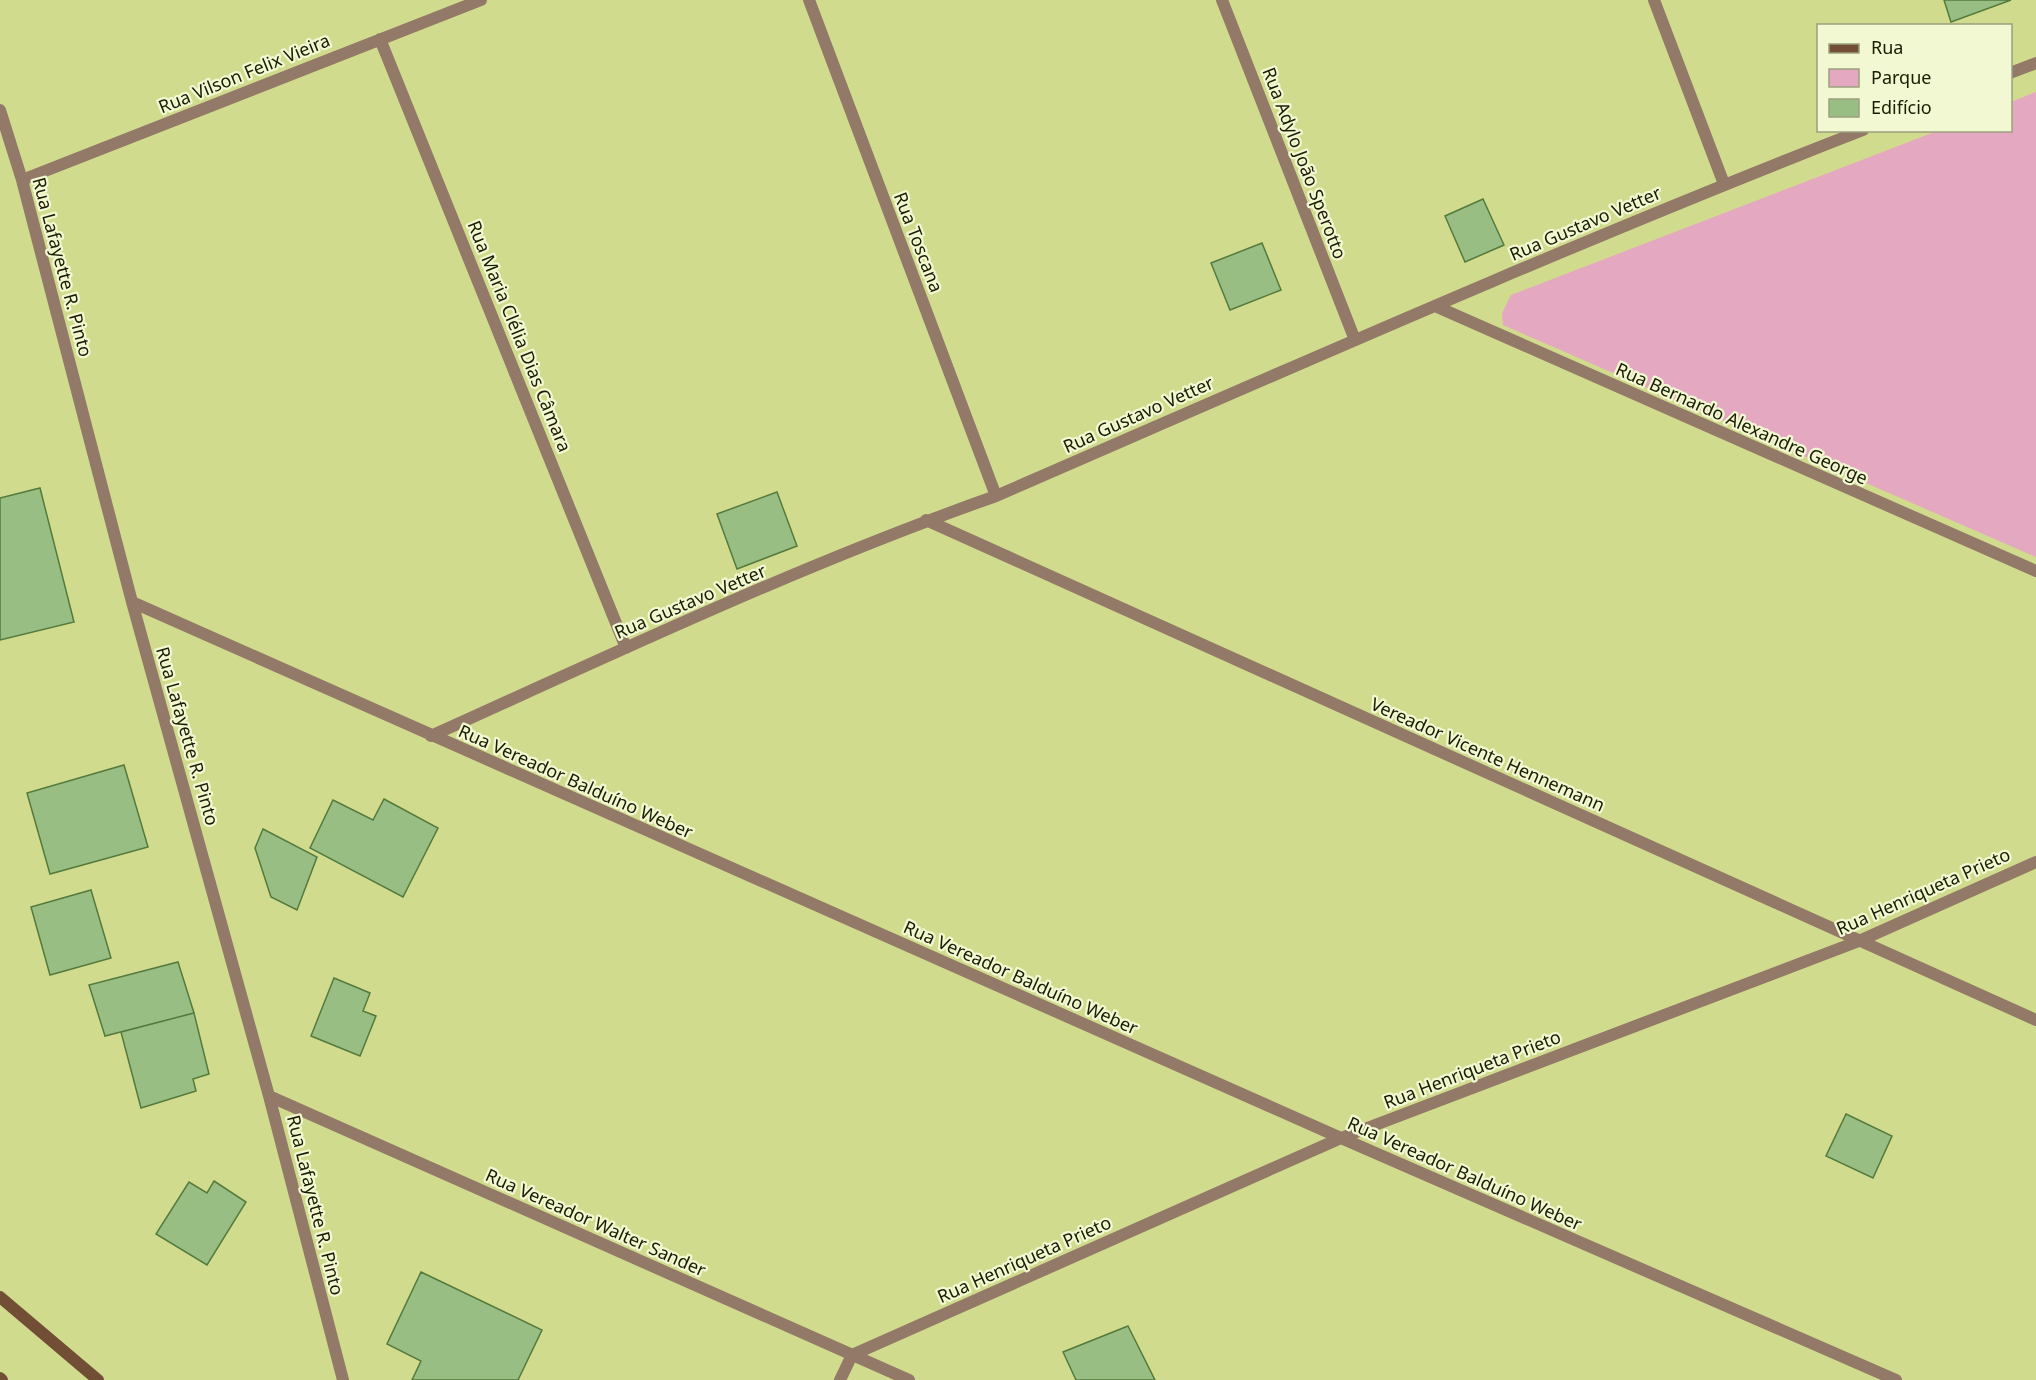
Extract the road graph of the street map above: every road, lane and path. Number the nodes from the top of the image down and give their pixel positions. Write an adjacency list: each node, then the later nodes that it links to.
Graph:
1 (481, 0): 5 (street, Rua Vilson Felix Vieira)
2 (809, 0): 14 (street, Rua Toscana)
3 (1222, 0): 13 (street, Rua Adylo João Sperotto)
4 (1654, 0): 11 (street)
5 (380, 39): 10 (street, Rua Vilson Felix Vieira); 18 (street, Rua Maria Clélia Dias Câmara)
6 (2036, 63): 7 (street)
7 (2012, 72)
8 (0, 110): 10 (street, Rua Lafayette R. Pinto)
9 (1858, 132): 11 (street, Rua Gustavo Vetter)
10 (22, 180): 17 (street, Rua Lafayette R. Pinto)
11 (1724, 184): 12 (street, Rua Gustavo Vetter)
12 (1435, 306): 13 (street, Rua Gustavo Vetter); 16 (street, Rua Bernardo Alexandre George)
13 (1355, 340): 14 (street, Rua Gustavo Vetter)
14 (996, 496): 15 (street, Rua Gustavo Vetter)
15 (926, 520): 18 (street, Rua Gustavo Vetter); 21 (street, Vereador Vicente Hennemann)
16 (2036, 571)
17 (132, 602): 19 (street, Rua Vereador Balduíno Weber); 23 (street, Rua Lafayette R. Pinto)
18 (626, 648): 19 (street, Rua Gustavo Vetter)
19 (430, 736): 24 (street, Rua Vereador Balduíno Weber)
20 (2036, 862): 21 (street, Rua Henriqueta Prieto)
21 (1859, 941): 22 (street, Vereador Vicente Hennemann); 24 (street, Rua Henriqueta Prieto)
22 (2036, 1020)
23 (269, 1096): 26 (street, Rua Vereador Walter Sander); 27 (street, Rua Lafayette R. Pinto)
24 (1341, 1138): 26 (street, Rua Henriqueta Prieto); 31 (street, Rua Vereador Balduíno Weber)
25 (0, 1297): 28 (main road)
26 (852, 1355): 29 (street); 30 (street, Rua Vereador Walter Sander)
27 (340, 1378)
28 (98, 1380)
29 (840, 1380)
30 (909, 1380)
31 (1896, 1380)

